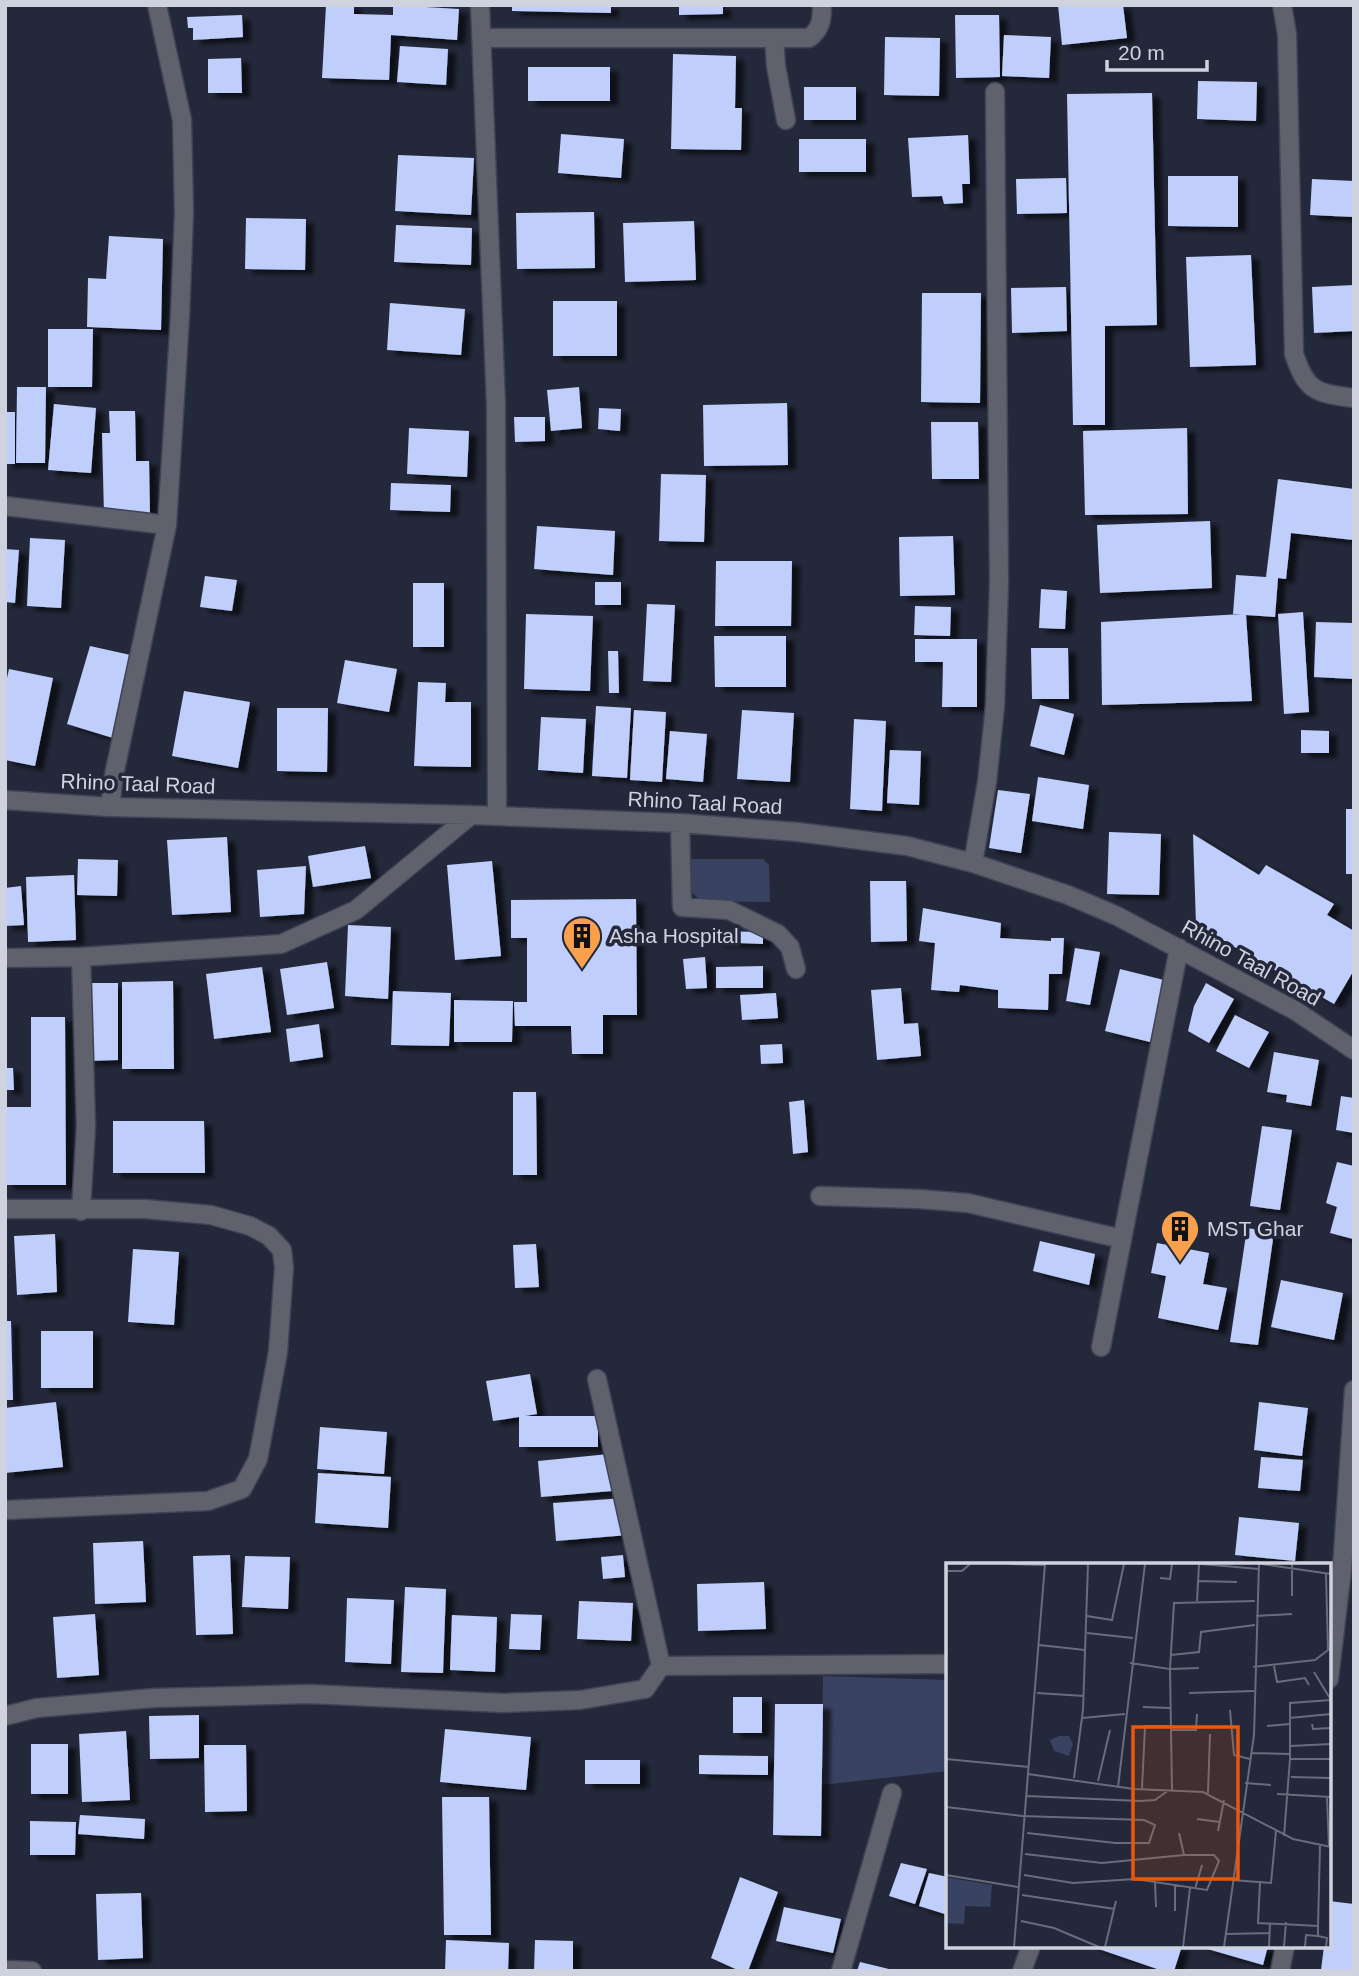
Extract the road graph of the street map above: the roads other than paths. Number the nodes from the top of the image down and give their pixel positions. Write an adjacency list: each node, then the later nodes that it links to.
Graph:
1 (157, 5): 11 (street)
2 (480, 5): 5 (street)
3 (822, 5): 6 (street)
4 (1282, 5): 9 (street)
5 (482, 38): 6 (street); 15 (street)
6 (774, 38): 8 (street)
7 (995, 92): 17 (street)
8 (786, 120)
9 (1354, 398)
10 (5, 506): 11 (street)
11 (167, 525): 13 (street)
12 (5, 800): 13 (street, Rhino Taal Road)
13 (110, 807): 14 (street, Rhino Taal Road)
14 (471, 815): 15 (street, Rhino Taal Road); 19 (street)
15 (497, 816): 16 (street, Rhino Taal Road)
16 (680, 823): 17 (street, Rhino Taal Road); 21 (street)
17 (973, 863): 18 (street, Rhino Taal Road)
18 (1179, 948): 22 (street, Rhino Taal Road); 26 (street)
19 (81, 957): 20 (street); 25 (street)
20 (5, 958)
21 (796, 969)
22 (1354, 1049)
23 (820, 1196): 26 (street)
24 (5, 1209): 25 (street)
25 (81, 1210): 30 (street)
26 (1122, 1239): 27 (street)
27 (1101, 1347)
28 (597, 1379): 33 (street)
29 (1354, 1391): 31 (street)
30 (5, 1510)
31 (1331, 1662)
32 (946, 1664): 33 (street)
33 (661, 1666): 34 (street)
34 (5, 1716)
35 (892, 1793): 40 (street)
36 (1030, 1948): 41 (street)
37 (1284, 1948): 42 (street)
38 (5, 1970): 39 (street)
39 (32, 1971)
40 (841, 1971)
41 (1022, 1971)
42 (1280, 1971)

